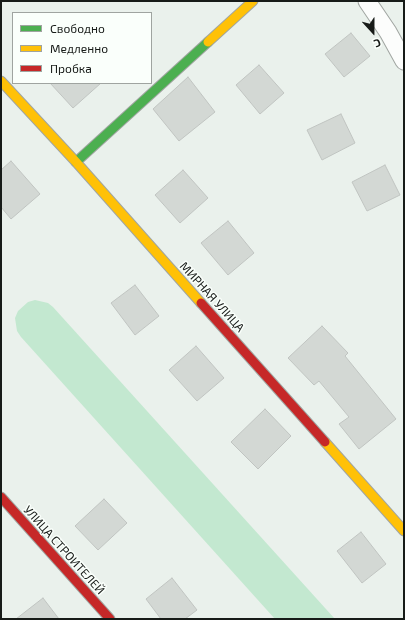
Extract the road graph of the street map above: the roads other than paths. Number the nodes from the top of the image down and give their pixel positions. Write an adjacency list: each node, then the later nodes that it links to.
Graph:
1 (253, 1): 5 (street)
2 (367, 1): 3 (street)
3 (404, 61)
4 (1, 81): 5 (street, МИРНАЯ УЛИЦА)
5 (76, 162): 7 (street, МИРНАЯ УЛИЦА)
6 (1, 497): 8 (street, УЛИЦА СТРОИТЕЛЕЙ)
7 (404, 531)
8 (110, 619)

